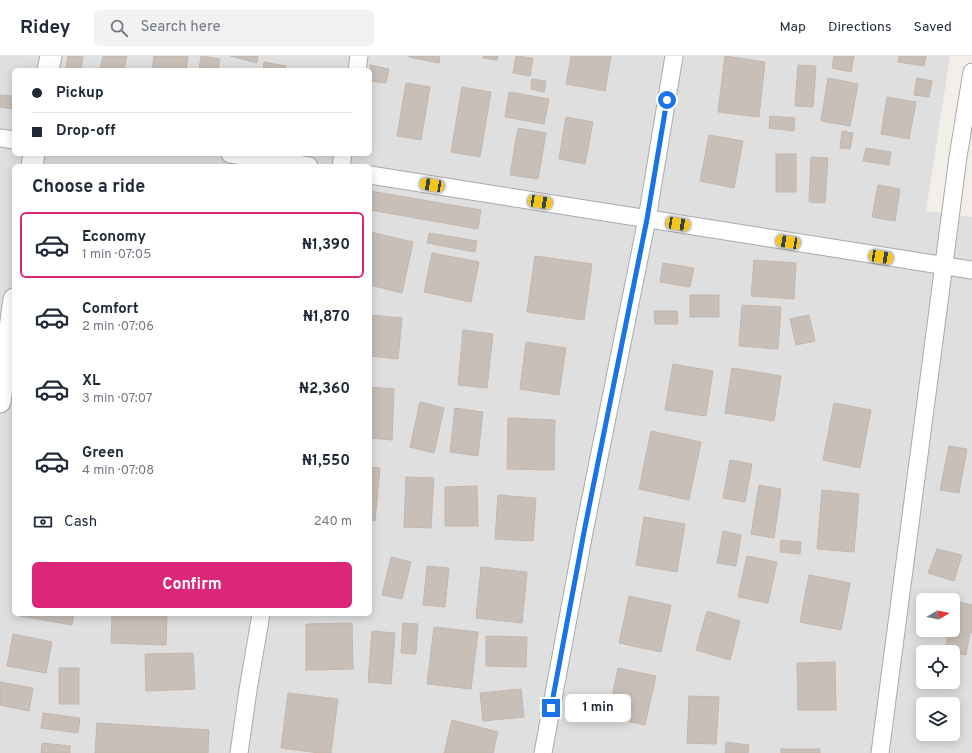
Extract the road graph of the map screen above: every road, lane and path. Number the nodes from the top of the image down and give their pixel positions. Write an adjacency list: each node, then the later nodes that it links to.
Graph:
1 (51, 56): 4 (street)
2 (359, 56): 5 (street)
3 (674, 56): 13 (street)
4 (48, 68)
5 (357, 68)
6 (972, 72): 10 (street)
7 (0, 138): 8 (street)
8 (12, 140)
9 (243, 156): 11 (street)
10 (965, 156): 14 (street)
11 (296, 164)
12 (372, 175): 13 (street)
13 (647, 219): 14 (street); 20 (street)
14 (943, 267): 15 (street); 21 (street)
15 (972, 270)
16 (12, 314): 17 (street)
17 (0, 402)
18 (261, 616): 19 (street)
19 (240, 753)
20 (543, 753)
21 (880, 753)

